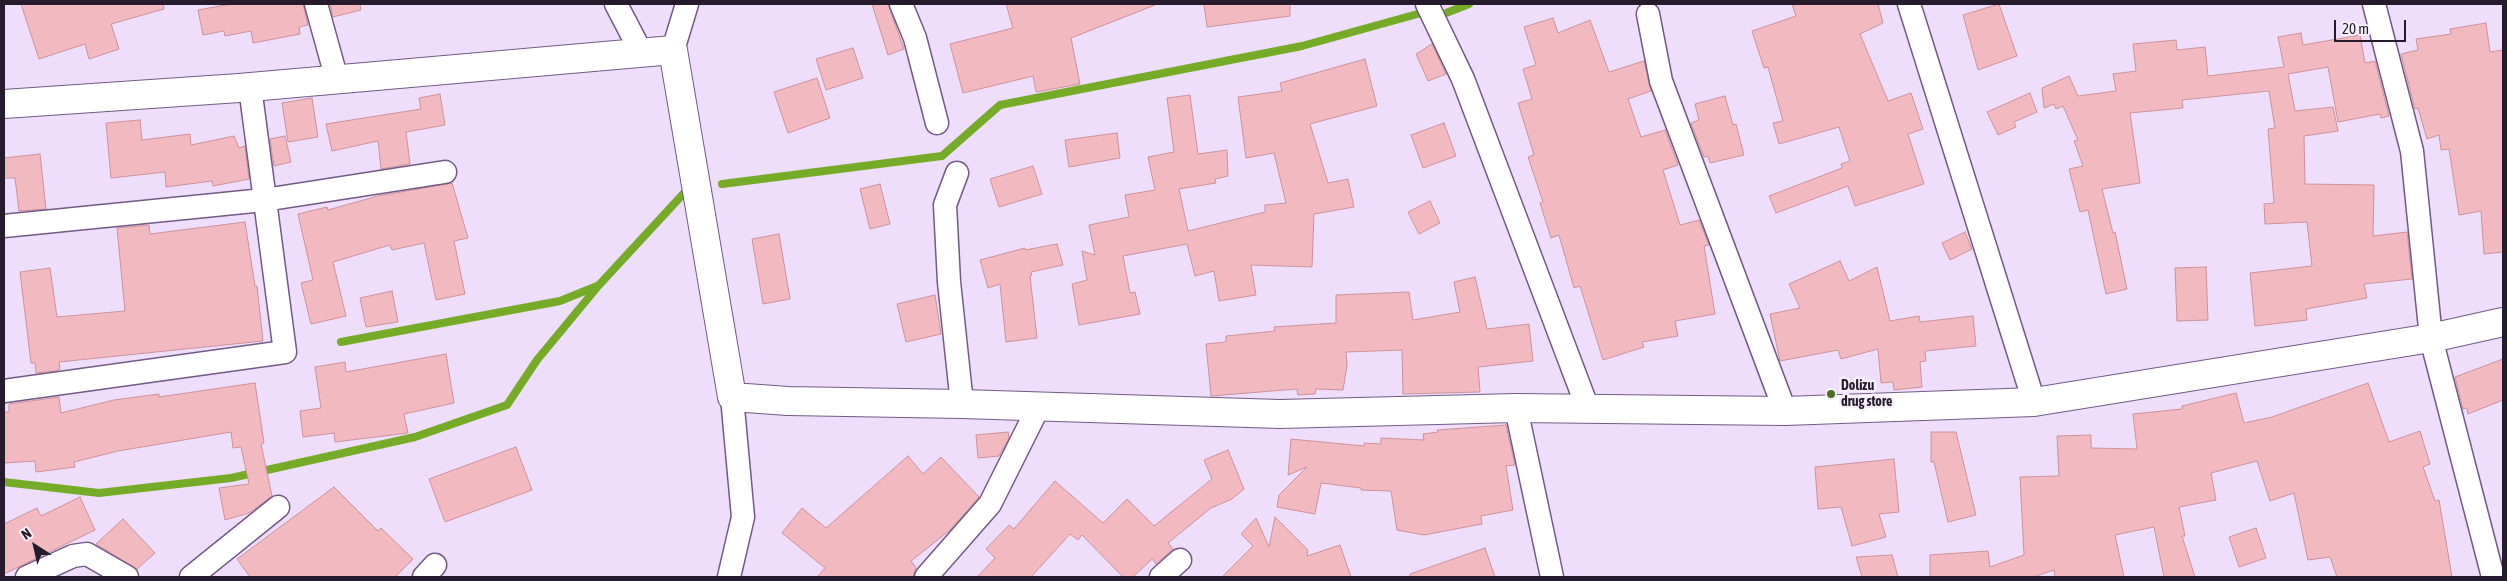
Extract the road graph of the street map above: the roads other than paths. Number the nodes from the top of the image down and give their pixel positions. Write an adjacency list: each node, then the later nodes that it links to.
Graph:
1 (316, 4): 11 (street)
2 (616, 4): 10 (street)
3 (687, 4): 9 (street)
4 (901, 4): 14 (street)
5 (1427, 4): 27 (street)
6 (1909, 4): 23 (street)
7 (2374, 4): 20 (street)
8 (1648, 14): 28 (street)
9 (673, 50): 10 (street); 22 (street)
10 (641, 52): 11 (street)
11 (337, 80): 12 (street)
12 (250, 87): 13 (street); 17 (street)
13 (4, 104)
14 (937, 122)
15 (445, 172): 17 (street)
16 (957, 173): 24 (street)
17 (264, 200): 18 (street); 21 (street)
18 (4, 226)
19 (2503, 322): 20 (street)
20 (2431, 338): 23 (street); 38 (street)
21 (4, 391)
22 (732, 397): 24 (street); 34 (street)
23 (2034, 402): 28 (street)
24 (962, 404): 25 (street)
25 (1038, 406): 26 (street); 35 (street)
26 (1516, 408): 27 (street); 37 (street)
27 (1588, 409): 28 (street)
28 (1785, 410)
29 (278, 507): 33 (street)
30 (1180, 560): 36 (street)
31 (26, 577): 32 (street)
32 (127, 577)
33 (191, 577)
34 (729, 577)
35 (926, 577)
36 (1161, 577)
37 (1552, 577)
38 (2493, 577)

